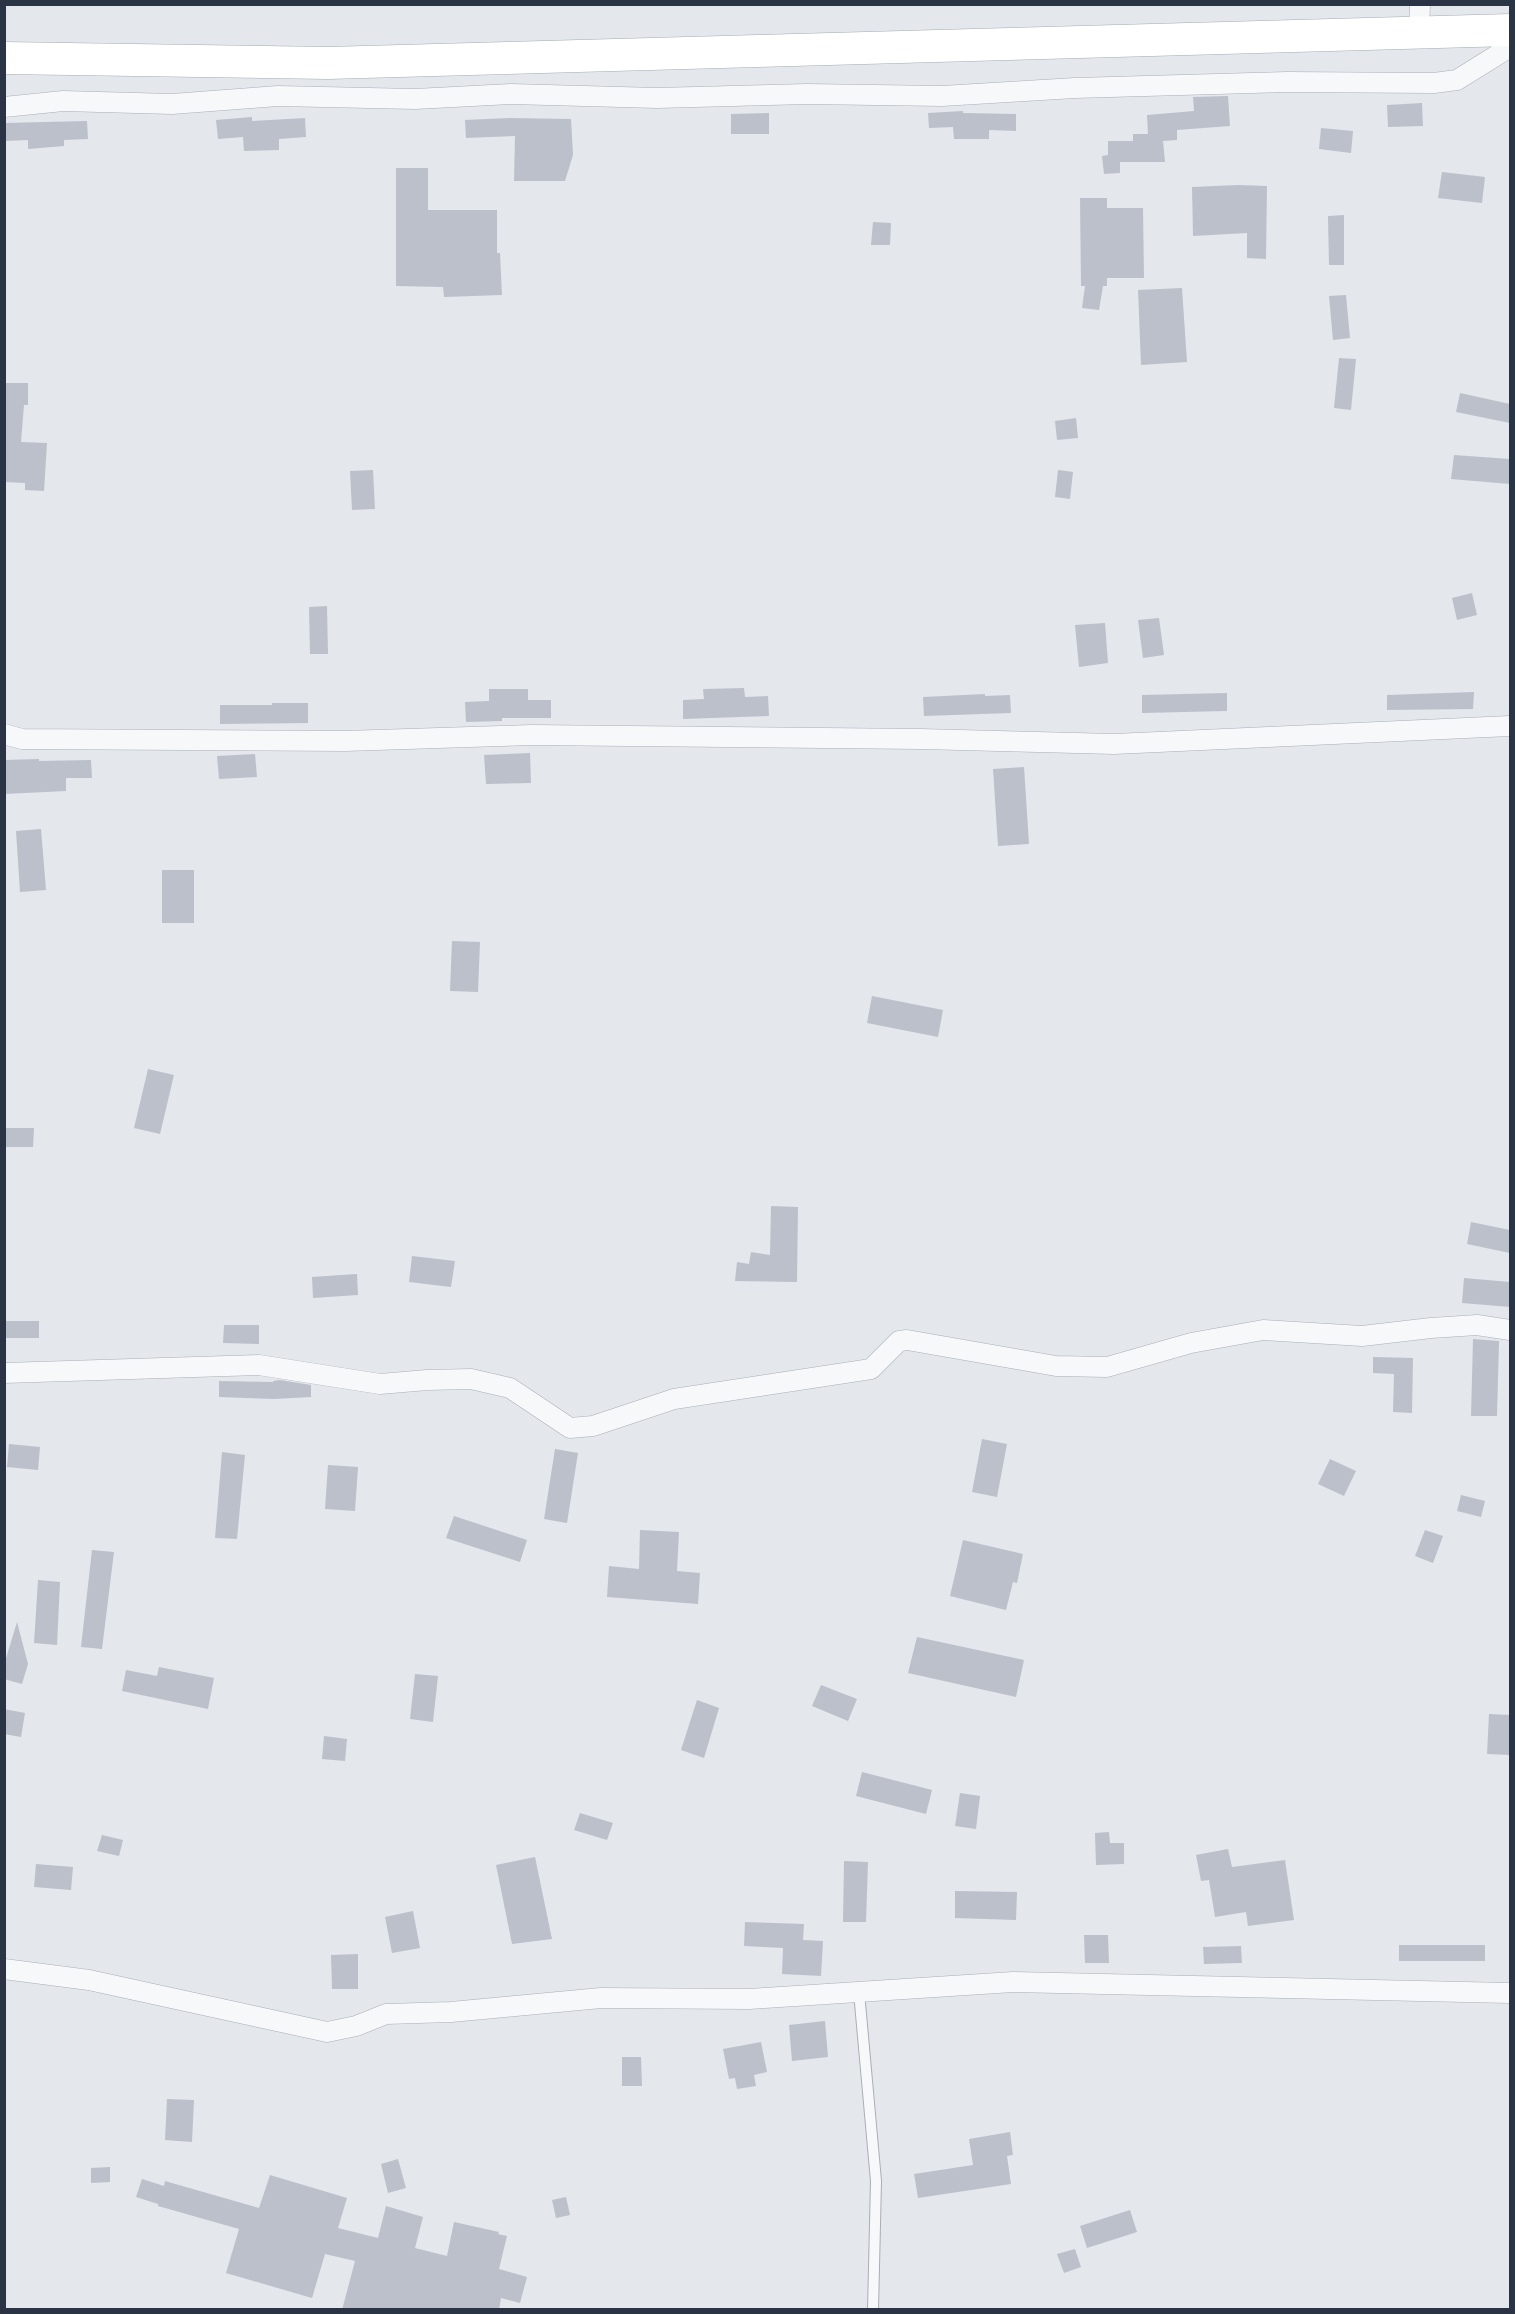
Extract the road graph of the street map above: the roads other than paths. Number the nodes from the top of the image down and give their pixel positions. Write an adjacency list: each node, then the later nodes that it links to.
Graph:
1 (1419, 18): 2 (main road); 4 (main road)
2 (1510, 30)
3 (1510, 47): 5 (street)
4 (4, 58)
5 (4, 107)
6 (1510, 726): 7 (street)
7 (4, 734)
8 (1510, 1330): 9 (street)
9 (4, 1373)
10 (4, 1969): 11 (street)
11 (859, 1992): 12 (street); 13 (lane)
12 (1510, 1994)
13 (873, 2310)

